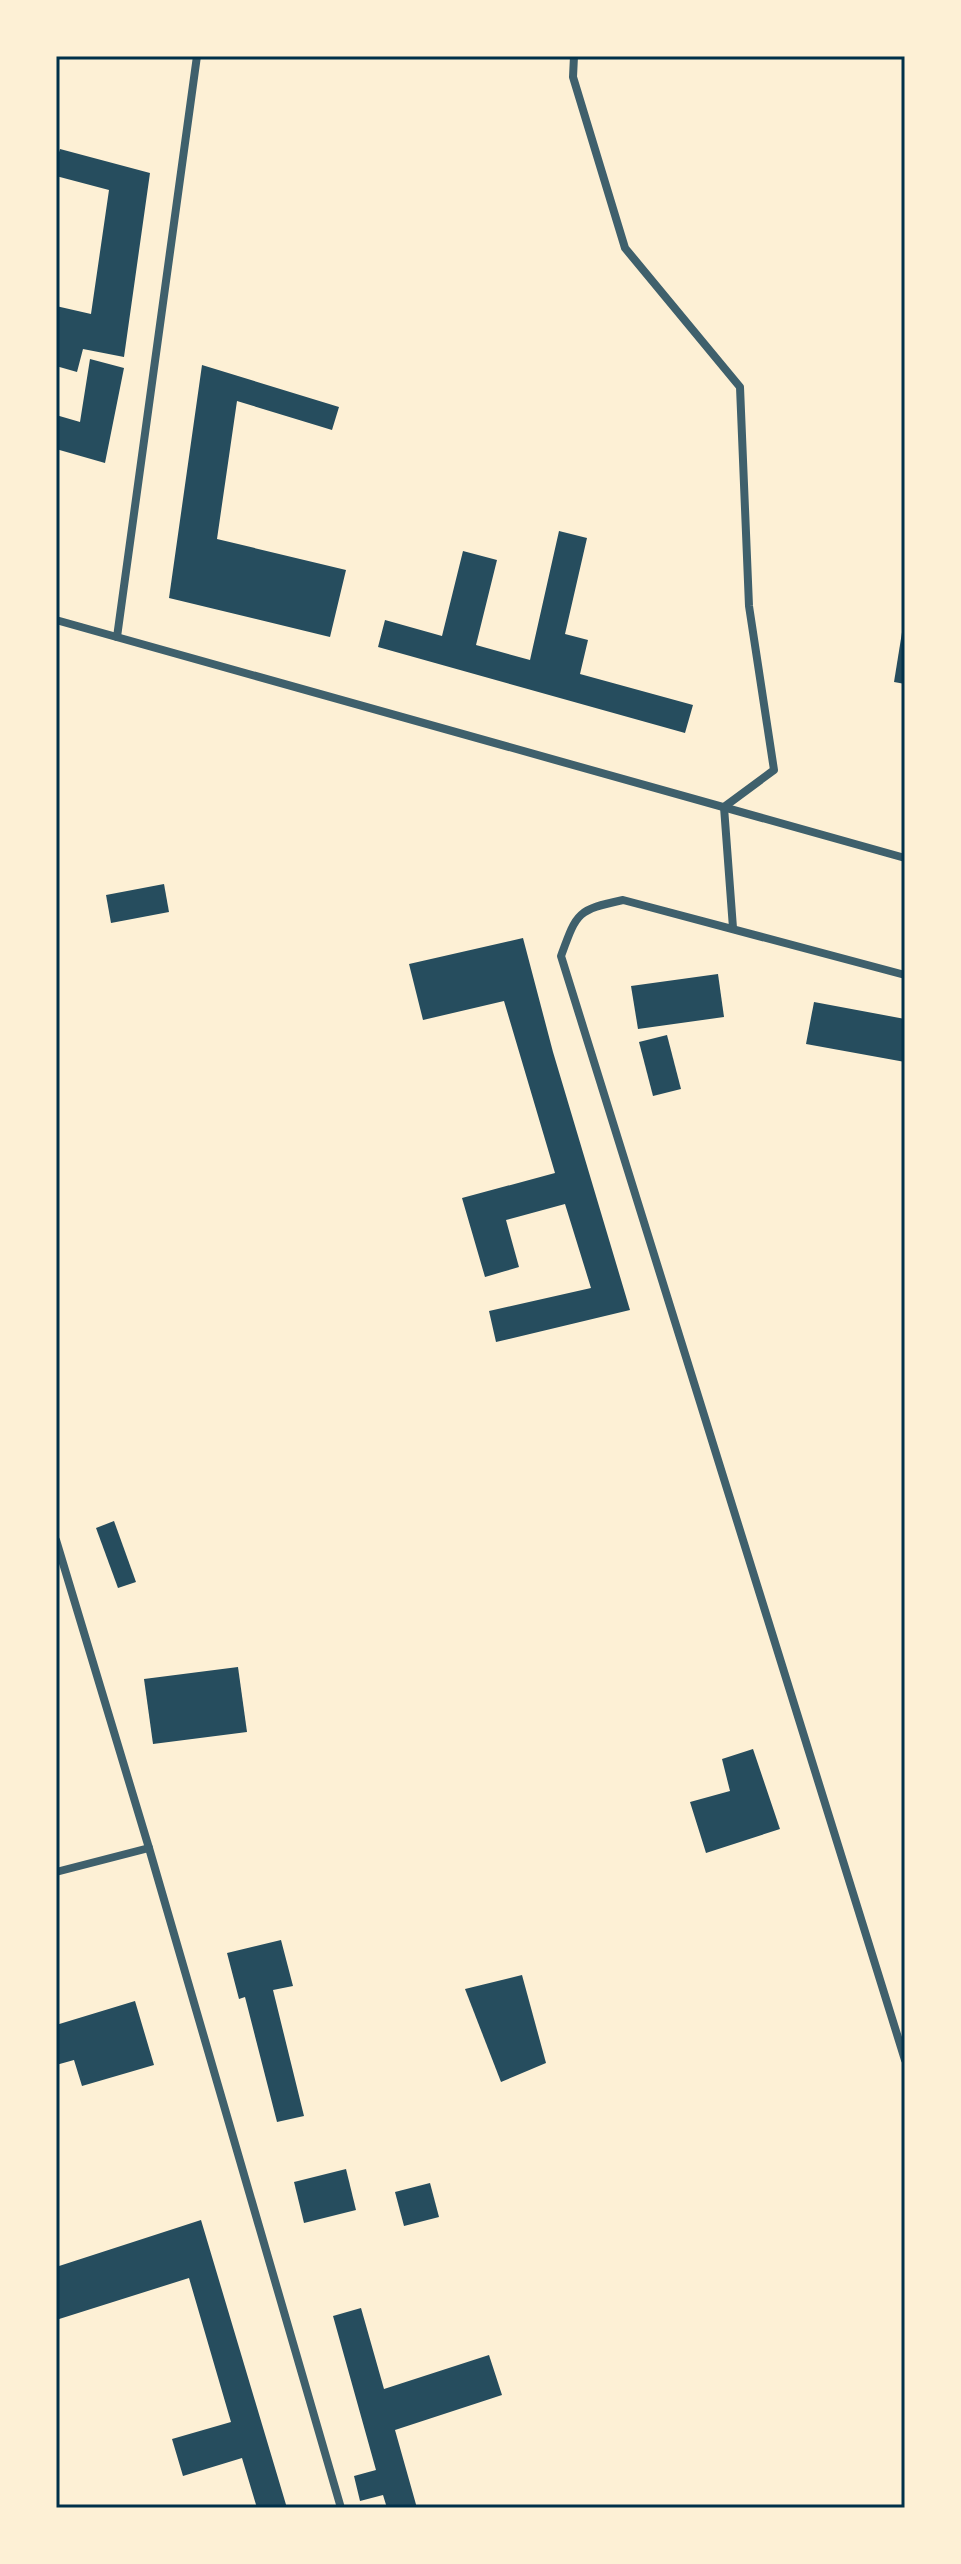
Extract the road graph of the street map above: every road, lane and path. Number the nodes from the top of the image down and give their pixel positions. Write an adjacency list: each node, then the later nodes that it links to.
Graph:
1 (197, 56): 4 (street)
2 (574, 56): 5 (street)
3 (56, 620): 4 (street)
4 (117, 637): 5 (street)
5 (724, 807): 6 (street); 7 (street)
6 (905, 858)
7 (733, 928): 8 (street); 12 (street)
8 (905, 975)
9 (56, 1540): 10 (street)
10 (149, 1848): 11 (street); 13 (street)
11 (56, 1872)
12 (905, 2060)
13 (341, 2508)

